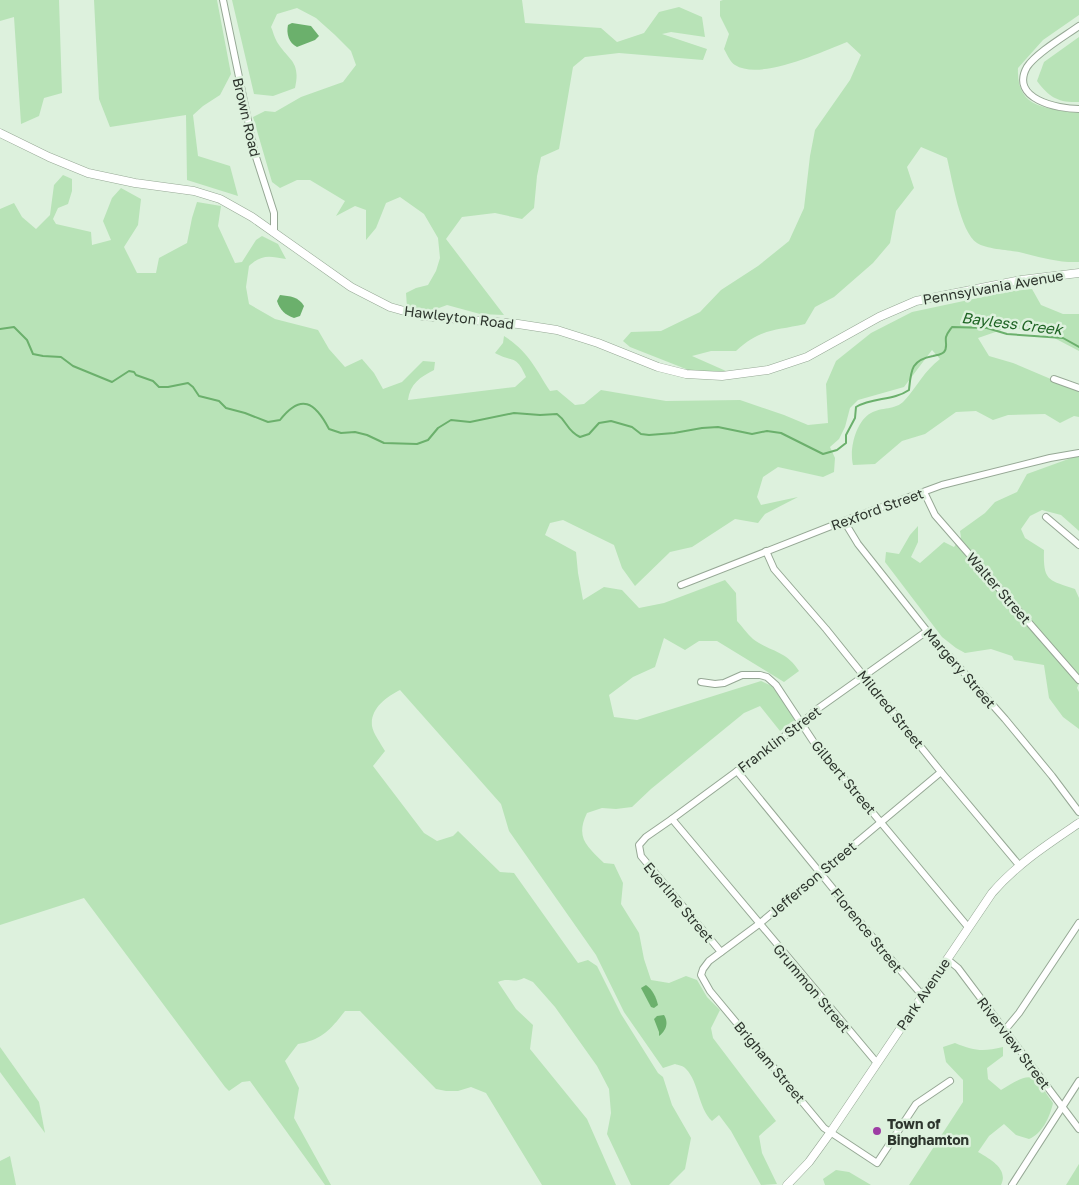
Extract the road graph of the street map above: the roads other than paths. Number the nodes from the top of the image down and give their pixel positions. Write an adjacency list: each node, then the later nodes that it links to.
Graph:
1 (223, 0): 5 (street, Brown Road)
2 (1079, 26): 3 (street)
3 (1079, 109)
4 (0, 133): 5 (street, Hawleyton Road)
5 (274, 232): 7 (street, Hawleyton Road)
6 (1079, 273): 7 (street, Pennsylvania Avenue)
7 (855, 331)
8 (1054, 378): 9 (street)
9 (1079, 388)
10 (1079, 453): 11 (street, Rexford Street)
11 (924, 492): 13 (street, Rexford Street); 19 (street, Walter Street)
12 (1046, 517): 14 (street)
13 (844, 521): 15 (street, Rexford Street); 17 (street, Margery Street)
14 (1079, 545)
15 (766, 552): 16 (street, Rexford Street); 18 (street, Mildred Street)
16 (682, 585)
17 (927, 631): 18 (street, Franklin Street); 24 (street, Margery Street)
18 (864, 676): 21 (street, Franklin Street); 23 (street, Mildred Street)
19 (1079, 680)
20 (701, 682): 21 (street, Gilbert Street)
21 (801, 724): 22 (street, Franklin Street); 26 (street, Gilbert Street)
22 (737, 771): 25 (street, Franklin Street); 30 (street, Florence Street)
23 (941, 772): 26 (street, Jefferson Street); 29 (street, Mildred Street)
24 (1079, 812)
25 (672, 820): 28 (street, Franklin Street); 31 (street, Grummon Street)
26 (881, 821): 30 (street, Jefferson Street); 33 (street, Gilbert Street)
27 (1079, 823): 29 (street, Park Avenue)
28 (640, 851): 34 (street, Everline Street)
29 (1019, 865): 33 (street, Park Avenue)
30 (820, 872): 31 (street, Jefferson Street); 37 (street, Florence Street)
31 (759, 924): 34 (street, Jefferson Street); 39 (street, Grummon Street)
32 (1079, 924): 38 (street)
33 (968, 927): 35 (street, Park Avenue)
34 (721, 952): 36 (street, Jefferson Street)
35 (947, 958): 37 (street, Park Avenue); 38 (street, Riverview Street)
36 (710, 991): 44 (street, Brigham Street)
37 (922, 995): 39 (street, Park Avenue)
38 (1004, 1031): 42 (street, Riverview Street)
39 (877, 1063): 44 (street, Park Avenue)
40 (950, 1081): 44 (street, Brigham Street)
41 (1079, 1081): 42 (street)
42 (1062, 1107): 43 (street, Riverview Street); 46 (street)
43 (1079, 1129)
44 (830, 1133): 45 (street, Park Avenue)
45 (787, 1185)
46 (1012, 1185)

